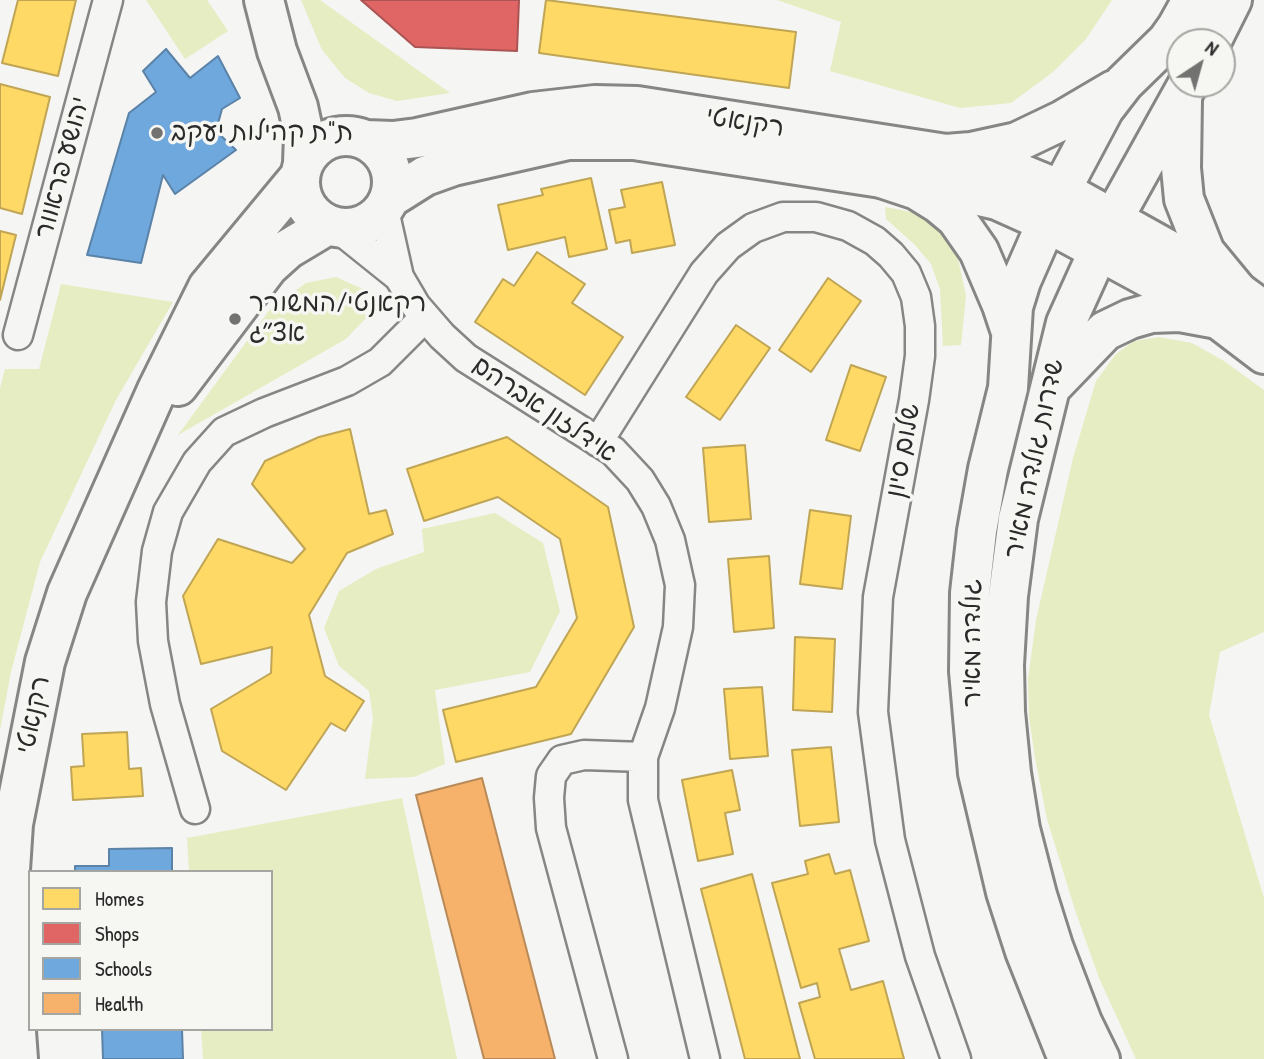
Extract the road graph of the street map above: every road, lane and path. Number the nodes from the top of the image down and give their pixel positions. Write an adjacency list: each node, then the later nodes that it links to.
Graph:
1 (108, 0): 22 (street, יהושע פראוור)
2 (264, 0): 6 (street)
3 (1192, 0): 7 (street)
4 (1232, 0): 5 (street)
5 (1218, 28)
6 (286, 73): 10 (street); 12 (street)
7 (1124, 83): 11 (street); 15 (street)
8 (1180, 98): 17 (street, שדרות גולדה מאיר)
9 (1185, 98): 19 (street)
10 (358, 138): 11 (street, רקנאטי); 12 (street); 14 (street)
11 (946, 154): 15 (street, רקנאטי)
12 (301, 170): 16 (street); 26 (street, רקנאטי)
13 (884, 179): 14 (street, רקנאטי); 15 (street, רקנאטי); 21 (street)
14 (387, 204): 16 (street); 18 (street)
15 (1054, 206): 17 (street, רקנאטי); 21 (street, גולדה מאיר)
16 (333, 226): 18 (street); 26 (street, רקנאטי)
17 (1106, 234): 19 (street, רקנאטי); 24 (street, שדרות גולדה מאיר)
18 (399, 277): 20 (street, אידלזון אברהם)
19 (1240, 307): 23 (street); 24 (street)
20 (425, 317): 25 (street, אידלזון אברהם); 28 (street)
21 (1010, 331): 33 (street, גולדה מאיר)
22 (18, 335)
23 (1264, 354)
24 (1053, 385): 34 (street, שדרות גולדה מאיר)
25 (598, 442): 27 (street, אידלזון אברהם); 32 (street, שלום סיון)
26 (123, 470): 29 (street, רקנאטי)
27 (643, 757): 30 (street); 31 (street, אידלזון אברהם)
28 (195, 809)
29 (18, 1059)
30 (613, 1059)
31 (705, 1059)
32 (956, 1059)
33 (1068, 1059)
34 (1100, 1059)

